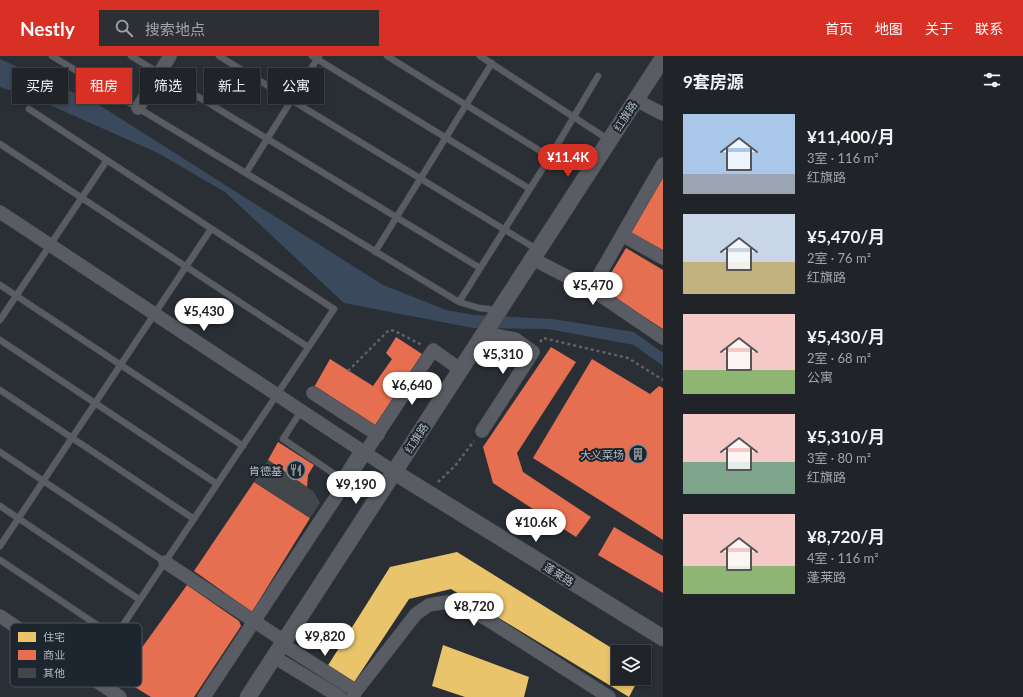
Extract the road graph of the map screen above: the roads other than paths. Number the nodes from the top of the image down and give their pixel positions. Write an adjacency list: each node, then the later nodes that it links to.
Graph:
1 (52, 56): 21 (lane)
2 (132, 56): 10 (lane)
3 (170, 56): 11 (street)
4 (219, 56): 14 (lane)
5 (387, 56): 20 (lane)
6 (480, 56): 9 (lane)
7 (316, 57): 12 (lane); 25 (lane)
8 (663, 58): 16 (street, 红旗路)
9 (492, 63): 20 (lane); 24 (lane)
10 (151, 68)
11 (162, 68)
12 (310, 68)
13 (598, 76): 24 (lane)
14 (268, 86)
15 (196, 96): 26 (lane)
16 (636, 100): 23 (street); 27 (street, 红旗路)
17 (140, 104): 21 (street)
18 (289, 104): 26 (lane)
19 (298, 104): 33 (lane)
20 (466, 105): 25 (lane); 29 (lane)
21 (138, 108): 32 (lane)
22 (29, 109): 30 (lane)
23 (663, 114)
24 (574, 117): 27 (lane); 29 (lane)
25 (446, 138): 33 (lane); 34 (lane)
26 (267, 139): 32 (lane); 37 (lane)
27 (610, 140): 43 (street, 红旗路)
28 (0, 144): 35 (lane)
29 (550, 157): 34 (lane)
30 (107, 160): 35 (lane); 38 (lane)
31 (663, 164): 40 (street)
32 (246, 173): 42 (lane)
33 (420, 179): 37 (lane); 39 (lane)
34 (530, 189): 39 (lane)
35 (82, 198): 41 (lane); 45 (lane)
36 (0, 212): 41 (street)
37 (396, 217): 42 (lane); 46 (lane)
38 (212, 229): 45 (lane); 57 (lane)
39 (504, 230): 43 (lane); 46 (lane)
40 (622, 235): 44 (street); 48 (street)
41 (50, 245): 49 (lane); 52 (street)
42 (375, 252): 50 (lane)
43 (535, 254): 48 (street); 51 (street, 红旗路)
44 (663, 258)
45 (186, 267): 52 (lane); 57 (lane)
46 (480, 268): 50 (lane)
47 (0, 285): 49 (lane)
48 (591, 289): 55 (street)
49 (16, 296): 53 (lane); 58 (lane)
50 (459, 302): 51 (lane)
51 (498, 312): 54 (street, 红旗路)
52 (154, 314): 58 (lane); 62 (street)
53 (0, 320)
54 (486, 331): 59 (street, 红旗路); 65 (street)
55 (663, 338)
56 (0, 340): 63 (lane)
57 (308, 347): 62 (lane)
58 (121, 365): 63 (lane); 68 (lane)
59 (461, 370): 66 (street); 71 (street, 红旗路)
60 (0, 390): 67 (lane)
61 (313, 393): 66 (street)
62 (276, 395): 64 (street); 68 (lane)
63 (95, 403): 67 (lane); 73 (lane)
64 (301, 411): 70 (street); 70 (lane)
65 (482, 431)
66 (378, 435): 70 (street)
67 (72, 438): 72 (lane); 76 (lane)
68 (243, 446): 73 (lane)
69 (0, 452): 72 (lane)
70 (362, 452): 71 (street); 82 (street)
71 (394, 472): 86 (street, 蓬莱路); 87 (street, 红旗路)
72 (43, 481): 75 (lane); 79 (lane)
73 (217, 484): 76 (lane)
74 (0, 506): 75 (lane)
75 (18, 518): 77 (lane); 80 (lane)
76 (194, 519): 79 (lane)
77 (0, 546)
78 (0, 560): 84 (lane)
79 (165, 562): 80 (lane); 82 (street)
80 (140, 600): 85 (lane)
81 (0, 616): 83 (street)
82 (254, 621): 87 (street); 91 (street)
83 (10, 623)
84 (94, 623)
85 (124, 623)
86 (663, 638)
87 (280, 648): 89 (street); 92 (street, 红旗路); 93 (street)
88 (105, 687): 90 (street)
89 (354, 694): 94 (street)
90 (120, 697)
91 (204, 697)
92 (248, 697)
93 (340, 697)
94 (609, 697)

